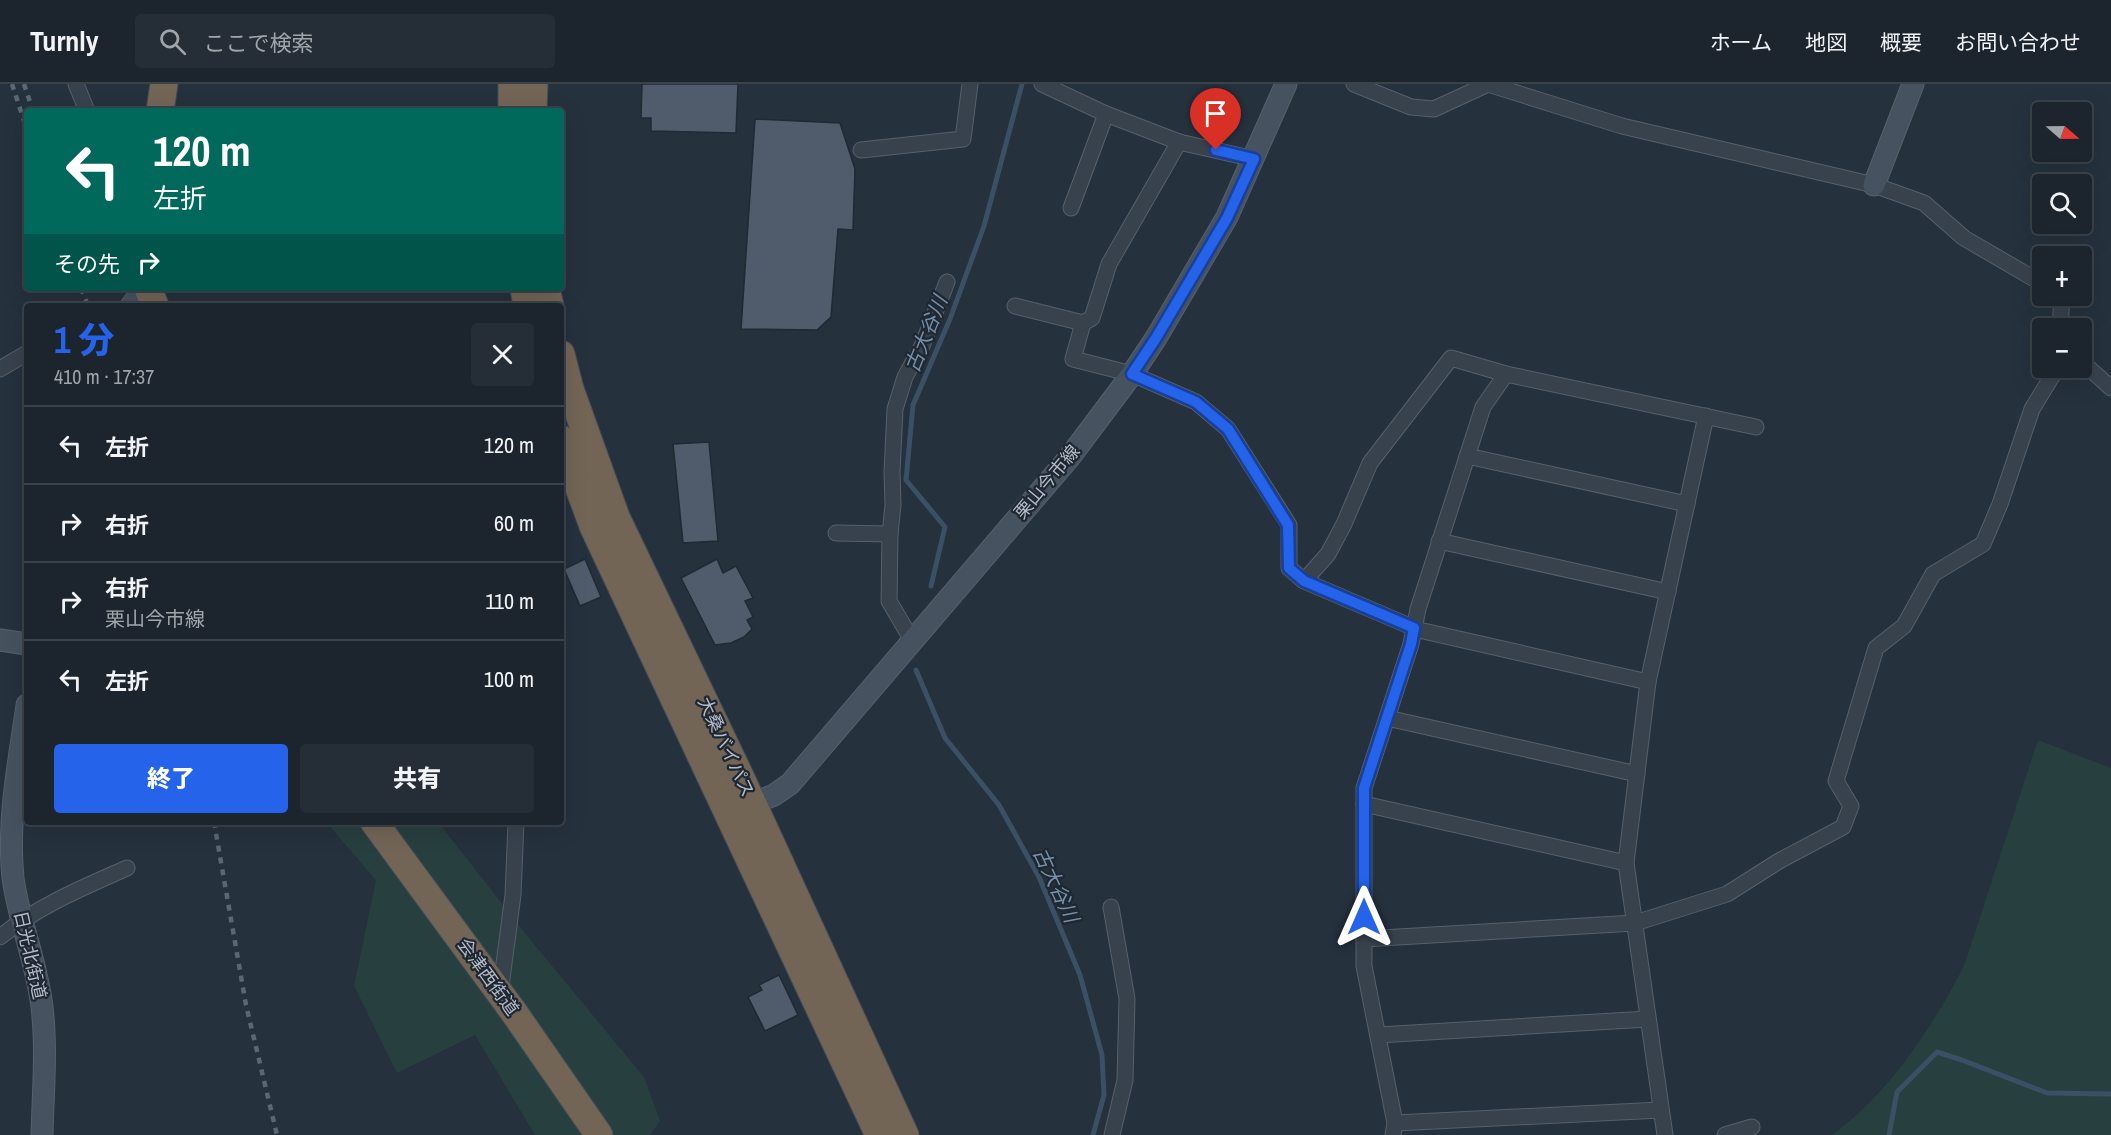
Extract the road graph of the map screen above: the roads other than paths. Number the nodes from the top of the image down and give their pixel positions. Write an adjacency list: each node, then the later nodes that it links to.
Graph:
1 (76, 84): 11 (street)
2 (164, 84): 12 (highway)
3 (512, 84): 13 (highway)
4 (534, 84): 14 (highway)
5 (970, 84): 17 (street)
6 (1042, 84): 15 (street)
7 (1286, 84): 18 (main road, 栗山今市線)
8 (1354, 84): 9 (street)
9 (1488, 84): 19 (street)
10 (1913, 84): 19 (main road)
11 (86, 108)
12 (160, 108)
13 (512, 108)
14 (533, 108)
15 (1106, 114): 16 (street); 20 (street)
16 (1179, 142): 18 (street); 24 (street)
17 (861, 150)
18 (1254, 159): 29 (main road, 栗山今市線)
19 (1874, 185): 21 (street)
20 (1071, 208)
21 (2032, 278)
22 (947, 282): 40 (street)
23 (1015, 306): 24 (street)
24 (1083, 323): 29 (street)
25 (24, 355): 27 (street)
26 (564, 366): 37 (highway, 大桑バイパス)
27 (0, 369)
28 (2092, 371): 32 (street)
29 (1132, 374): 42 (street); 46 (main road, 栗山今市線)
30 (1506, 374): 33 (street); 36 (street); 42 (street)
31 (2050, 378): 61 (street)
32 (2111, 388)
33 (1706, 416): 34 (street); 38 (street)
34 (1756, 427)
35 (564, 444): 37 (highway, 大桑バイパス)
36 (1467, 456): 38 (street); 41 (street)
37 (590, 485): 52 (highway, 大桑バイパス); 54 (highway, 大桑バイパス)
38 (1687, 504): 43 (street)
39 (836, 533): 40 (street)
40 (890, 534): 46 (street)
41 (1440, 541): 43 (street); 44 (street)
42 (1304, 581): 44 (street)
43 (1668, 592): 48 (street)
44 (1414, 628): 48 (street); 49 (street)
45 (0, 640): 47 (main road)
46 (913, 642): 52 (main road, 栗山今市線)
47 (24, 644)
48 (1648, 682): 51 (street)
49 (1387, 717): 51 (street); 53 (street)
50 (24, 728): 60 (main road, 日光北街道)
51 (1637, 774): 57 (street)
52 (752, 804): 54 (main road, 栗山今市線); 73 (highway, 大桑バイパス)
53 (1364, 804): 57 (street); 63 (street)
54 (726, 813): 72 (highway, 大桑バイパス)
55 (376, 825): 64 (highway, 会津西街道)
56 (516, 825): 64 (street)
57 (1626, 863): 61 (street)
58 (127, 868): 60 (street)
59 (1111, 907): 74 (street)
60 (20, 920): 62 (street); 70 (main road, 日光北街道)
61 (1635, 923): 63 (street); 65 (street)
62 (0, 937)
63 (1364, 939): 66 (street)
64 (500, 993): 71 (highway, 会津西街道)
65 (1648, 1020): 66 (street); 67 (street)
66 (1378, 1035): 69 (street)
67 (1661, 1110): 69 (street); 75 (street)
68 (1752, 1127): 76 (street)
69 (1394, 1129)
70 (42, 1135)
71 (599, 1135)
72 (879, 1135)
73 (905, 1135)
74 (1112, 1135)
75 (1665, 1135)
76 (1725, 1135)

